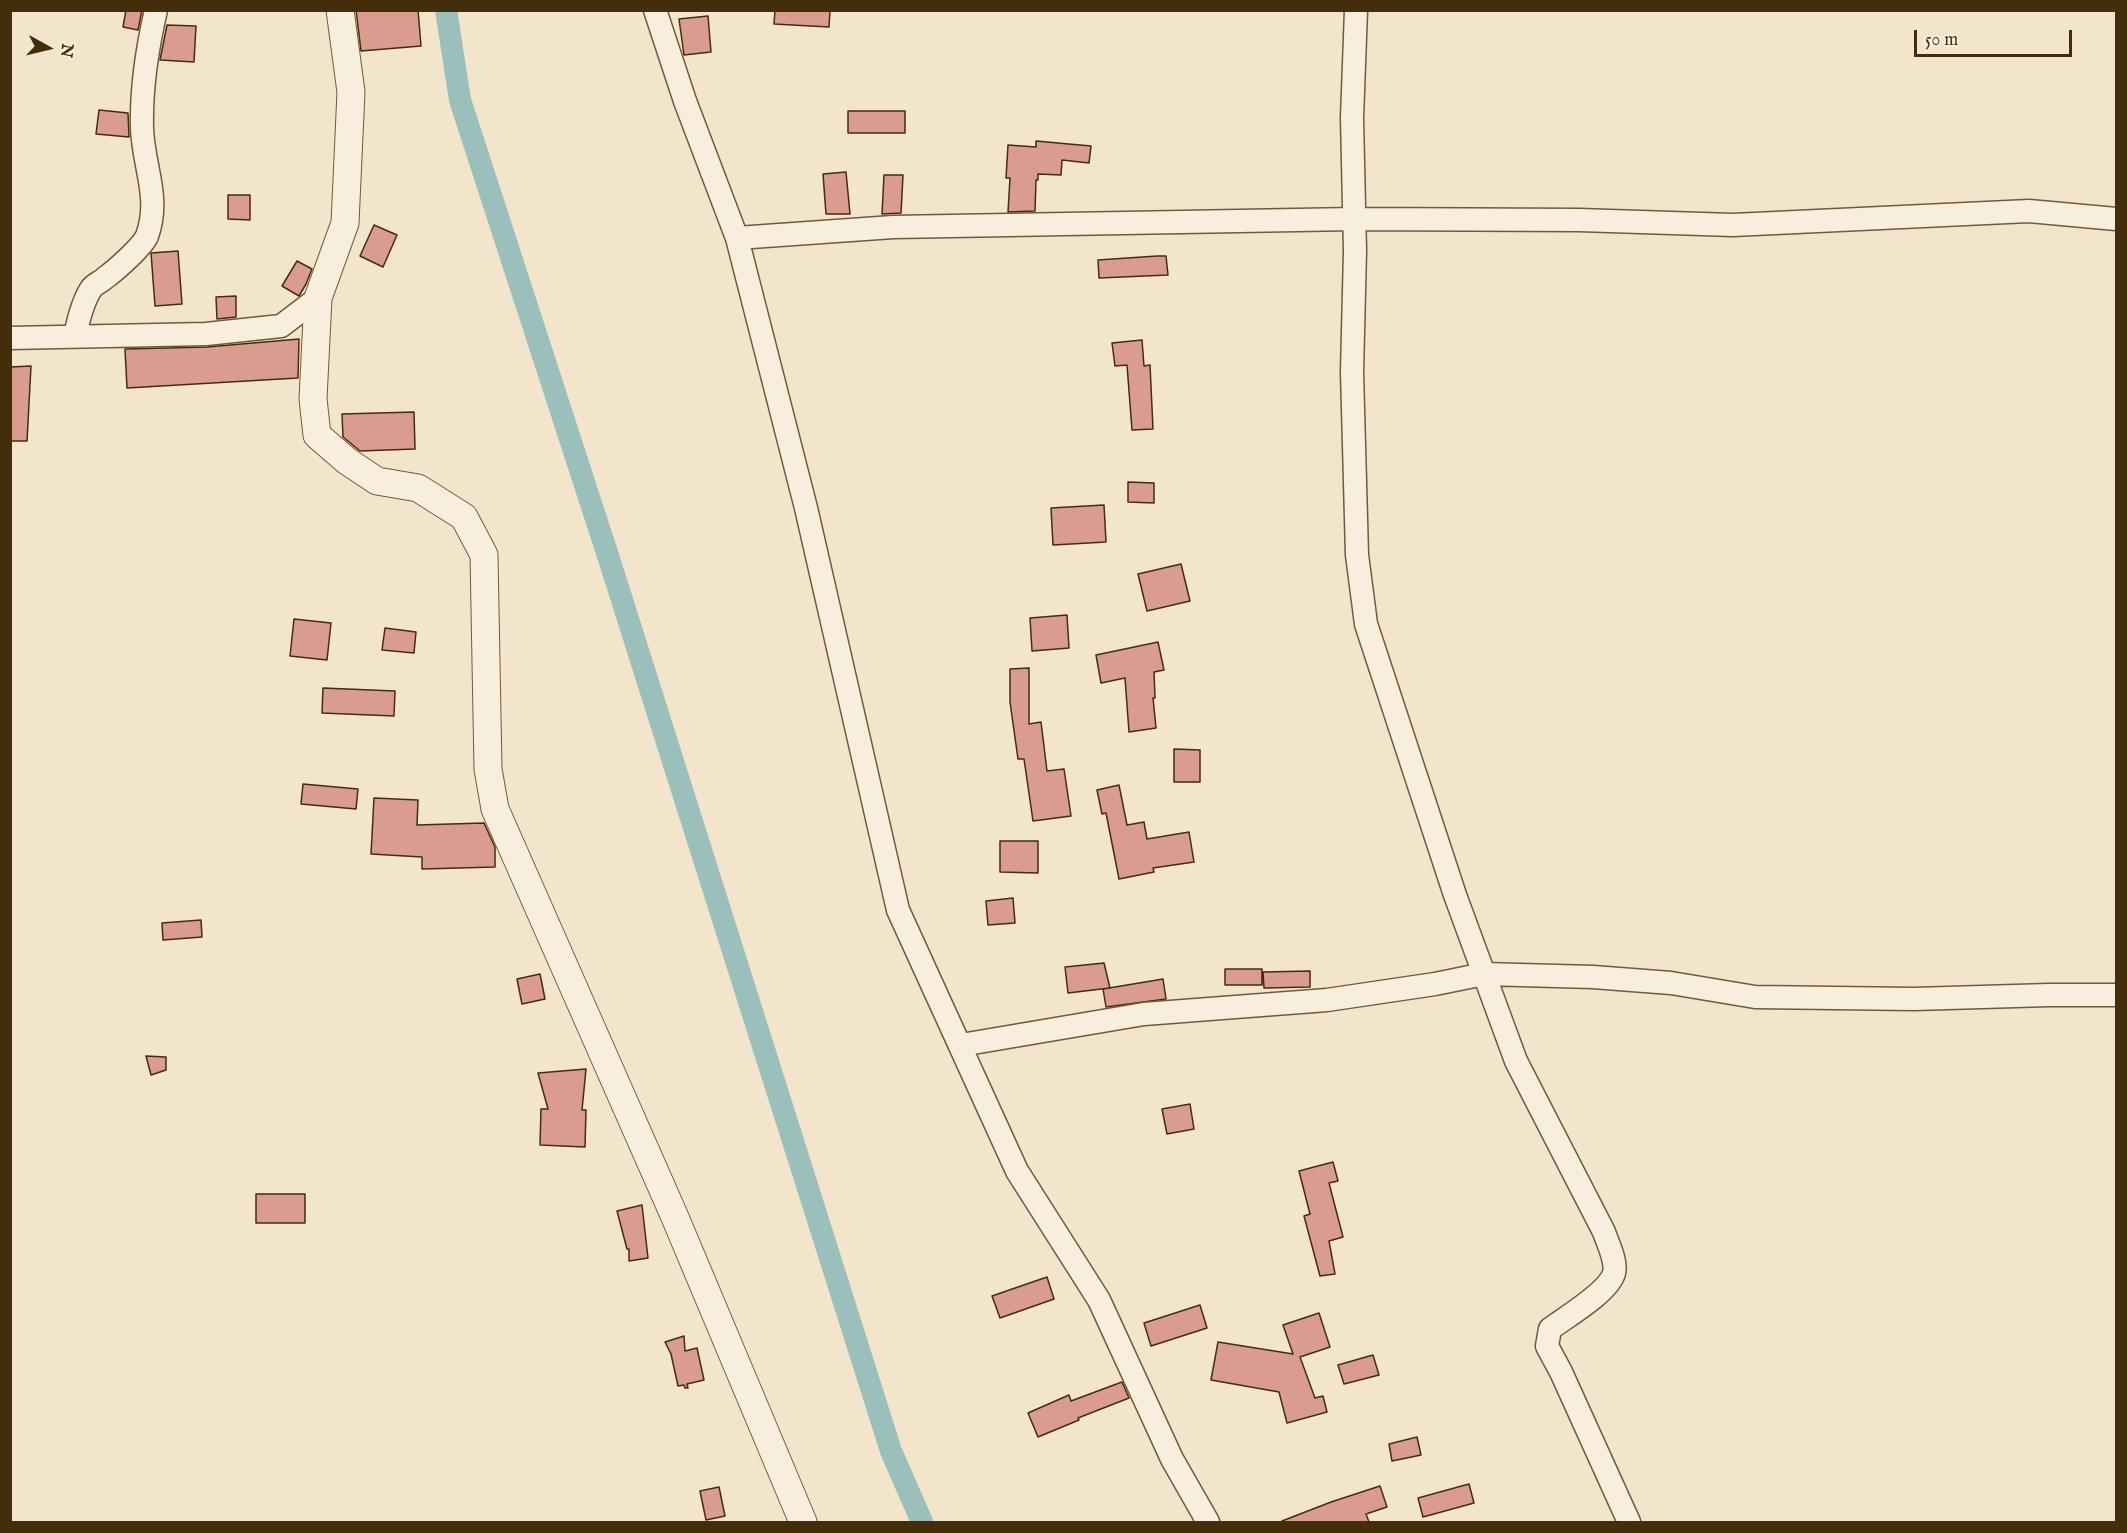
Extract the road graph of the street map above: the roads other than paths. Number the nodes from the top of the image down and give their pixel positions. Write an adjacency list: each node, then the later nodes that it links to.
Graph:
1 (156, 10): 9 (street)
2 (340, 10): 8 (street)
3 (655, 10): 7 (street)
4 (1356, 10): 5 (street)
5 (1354, 219): 6 (street); 7 (street); 11 (street)
6 (2116, 219)
7 (737, 238): 13 (street)
8 (318, 298): 9 (street); 14 (street)
9 (75, 336): 10 (street)
10 (10, 338)
11 (1484, 974): 12 (street); 13 (street); 16 (street)
12 (2116, 995)
13 (962, 1045): 15 (street)
14 (803, 1522)
15 (1208, 1522)
16 (1629, 1522)

